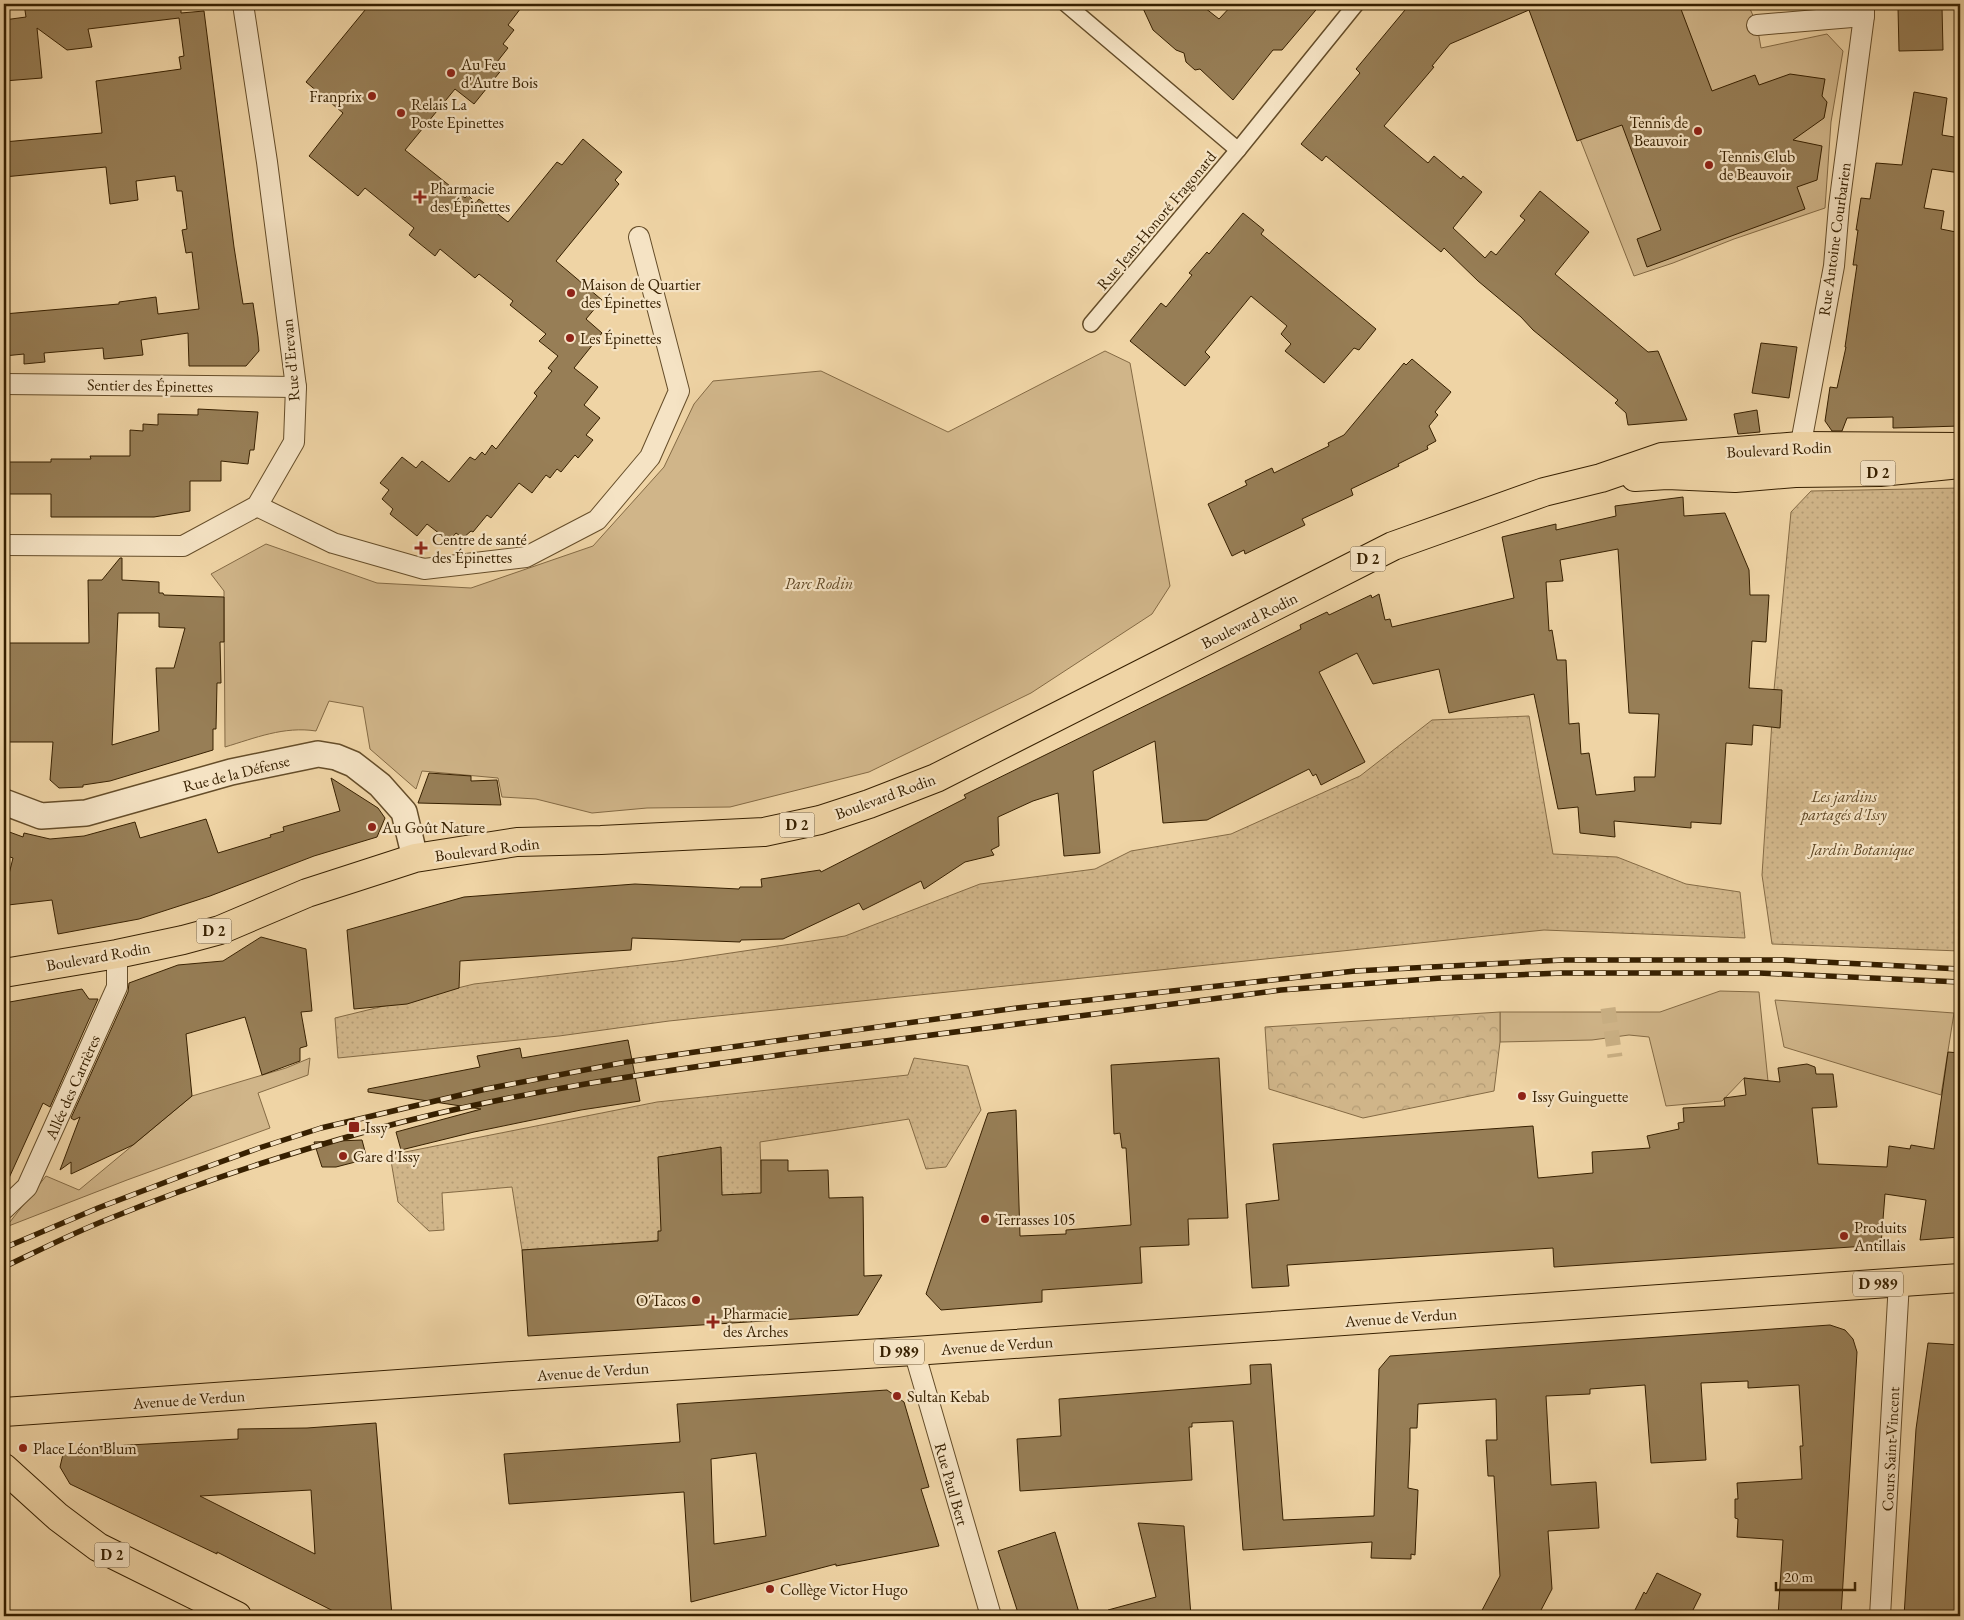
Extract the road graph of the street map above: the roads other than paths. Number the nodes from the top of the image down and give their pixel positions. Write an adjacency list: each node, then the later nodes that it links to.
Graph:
1 (243, 4): 10 (street, Rue d'Erevan)
2 (1066, 4): 6 (street, Rue Jean-Honoré Fragonard)
3 (1356, 4): 6 (street)
4 (1864, 10): 5 (street); 11 (street, Rue Antoine Courbarien)
5 (1757, 25)
6 (1238, 150): 8 (street, Rue Jean-Honoré Fragonard)
7 (639, 237): 16 (street)
8 (1091, 324)
9 (4, 384): 10 (street, Sentier des Épinettes)
10 (296, 387): 16 (street, Rue d'Erevan)
11 (1800, 446): 12 (main road, Boulevard Rodin / D 2); 14 (street, Rue Antoine Courbarien); 15 (main road, Boulevard Rodin / D 2)
12 (1960, 447)
13 (1960, 464): 14 (main road, Boulevard Rodin / D 2)
14 (1795, 473): 15 (main road, Boulevard Rodin / D 2)
15 (1601, 478): 19 (main road, Boulevard Rodin / D 2)
16 (256, 506): 17 (street)
17 (4, 545)
18 (4, 802): 19 (street, Rue de la Défense)
19 (415, 858): 20 (main road, Boulevard Rodin / D 2)
20 (117, 954): 21 (main road, Boulevard Rodin / D 2); 22 (street, Allée des Carrières)
21 (4, 973)
22 (4, 1208)
23 (1960, 1278): 24 (main road, Avenue de Verdun / D 989)
24 (1899, 1282): 25 (main road, Avenue de Verdun / D 989); 30 (street, Cours Saint-Vincent)
25 (914, 1351): 26 (main road, Avenue de Verdun / D 989); 29 (street, Rue Paul Bert)
26 (4, 1412)
27 (4, 1468): 28 (main road, D 2)
28 (237, 1616)
29 (991, 1616)
30 (1880, 1616)

